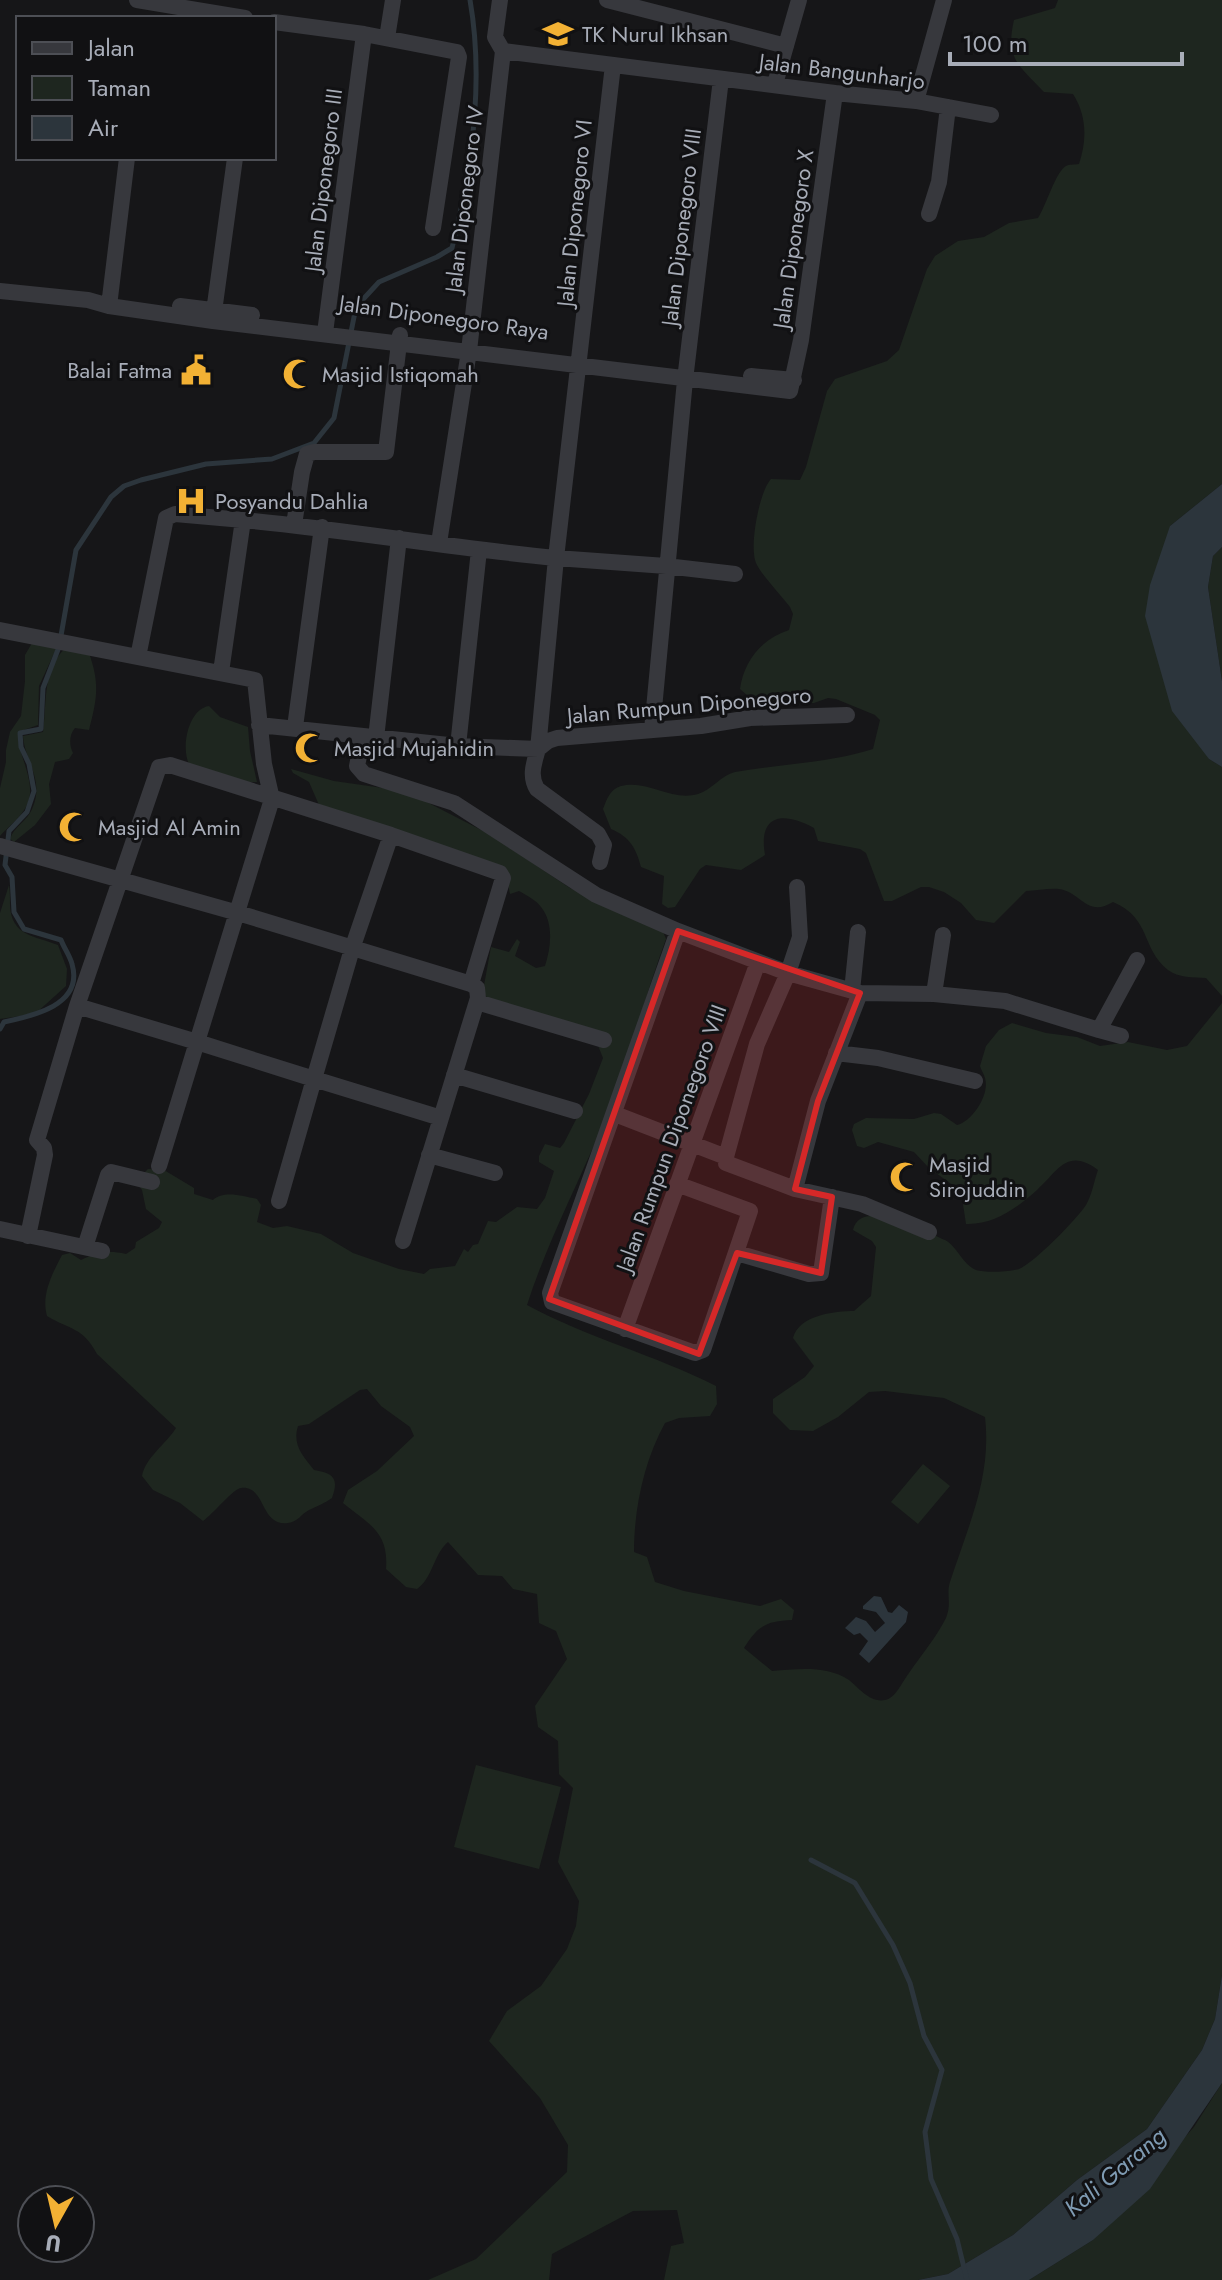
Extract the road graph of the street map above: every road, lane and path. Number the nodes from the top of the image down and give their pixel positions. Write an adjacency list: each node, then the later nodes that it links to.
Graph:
1 (393, 0): 10 (street)
2 (500, 0): 12 (street)
3 (607, 0): 11 (street)
4 (799, 0): 11 (street)
5 (944, 0): 17 (street)
6 (143, 7): 7 (street)
7 (226, 16)
8 (276, 22): 9 (street)
9 (364, 34): 10 (street); 27 (street, Jalan Diponegoro III)
10 (387, 38): 23 (street)
11 (786, 46): 15 (street)
12 (503, 51): 13 (street, Jalan Bangunharjo); 29 (street, Jalan Diponegoro IV)
13 (613, 65): 14 (street, Jalan Bangunharjo); 30 (street, Jalan Diponegoro VI)
14 (721, 79): 15 (street, Jalan Bangunharjo); 31 (street, Jalan Diponegoro VIII)
15 (775, 84): 16 (street, Jalan Bangunharjo)
16 (835, 93): 17 (street, Jalan Bangunharjo); 32 (street, Jalan Diponegoro X)
17 (916, 101): 18 (street, Jalan Bangunharjo)
18 (948, 107): 19 (street, Jalan Bangunharjo); 22 (street)
19 (991, 115)
20 (127, 160): 25 (street)
21 (235, 160): 26 (street)
22 (929, 214)
23 (433, 228)
24 (0, 291): 25 (street, Jalan Diponegoro Raya)
25 (109, 302): 26 (street, Jalan Diponegoro Raya)
26 (214, 316): 27 (street, Jalan Diponegoro Raya)
27 (334, 330): 28 (street, Jalan Diponegoro Raya)
28 (400, 338): 29 (street, Jalan Diponegoro Raya); 34 (street)
29 (469, 347): 30 (street, Jalan Diponegoro Raya); 37 (street, Jalan Diponegoro IV)
30 (580, 361): 31 (street, Jalan Diponegoro Raya); 39 (street, Jalan Diponegoro VI)
31 (685, 375): 32 (street, Jalan Diponegoro Raya); 40 (street, Jalan Diponegoro VIII)
32 (792, 385)
33 (243, 520): 34 (street); 43 (street); 44 (street)
34 (294, 525): 35 (street)
35 (322, 527): 36 (street); 47 (street)
36 (399, 538): 37 (street); 49 (street)
37 (439, 543): 38 (street)
38 (479, 550): 39 (street); 50 (street)
39 (556, 558): 40 (street); 51 (street, Jalan Diponegoro VI)
40 (666, 566): 41 (street); 48 (street, Jalan Diponegoro VIII)
41 (735, 574)
42 (0, 630): 43 (street)
43 (138, 657): 44 (street)
44 (221, 672): 46 (street)
45 (847, 715): 48 (street, Jalan Rumpun Diponegoro)
46 (259, 725): 47 (street, Jalan Rumpun Diponegoro); 52 (street)
47 (295, 727): 49 (street, Jalan Rumpun Diponegoro)
48 (652, 730): 51 (street, Jalan Rumpun Diponegoro)
49 (370, 737): 50 (street, Jalan Rumpun Diponegoro); 59 (street)
50 (458, 746): 51 (street, Jalan Rumpun Diponegoro)
51 (538, 749): 55 (street)
52 (272, 799): 53 (street); 56 (street); 58 (street)
53 (391, 835): 62 (street); 66 (street)
54 (7, 848): 56 (street)
55 (600, 862)
56 (119, 879): 58 (street); 70 (street)
57 (797, 887): 65 (street)
58 (238, 913): 62 (street); 74 (street)
59 (678, 931): 64 (street); 80 (street)
60 (858, 932): 67 (street)
61 (943, 935): 68 (street)
62 (352, 949): 66 (street); 77 (street)
63 (1137, 960): 71 (street)
64 (758, 962): 65 (street); 82 (street, Jalan Rumpun Diponegoro VIII)
65 (788, 973): 67 (street); 84 (street)
66 (471, 984): 69 (street)
67 (856, 992): 68 (street); 75 (street)
68 (934, 994): 71 (street)
69 (477, 1002): 73 (street); 76 (street)
70 (77, 1006): 74 (street); 94 (street)
71 (1099, 1030): 72 (street)
72 (1121, 1036)
73 (604, 1040)
74 (197, 1042): 77 (street); 85 (street)
75 (836, 1053): 78 (street); 89 (street)
76 (454, 1075): 79 (street); 81 (street)
77 (314, 1079): 81 (street); 91 (street)
78 (975, 1081)
79 (575, 1111)
80 (615, 1114): 82 (street); 97 (street)
81 (441, 1118): 83 (street)
82 (692, 1144): 84 (street); 88 (street, Jalan Rumpun Diponegoro VIII)
83 (429, 1155): 86 (street); 95 (street)
84 (726, 1157): 89 (street)
85 (159, 1166)
86 (495, 1173)
87 (152, 1182): 94 (street)
88 (677, 1184): 96 (street); 97 (street, Jalan Rumpun Diponegoro VIII)
89 (795, 1189): 90 (street)
90 (832, 1197): 93 (street); 96 (street)
91 (279, 1201)
92 (0, 1229): 94 (street)
93 (929, 1232)
94 (28, 1236)
95 (403, 1241)
96 (737, 1253): 97 (street)
97 (625, 1329)

